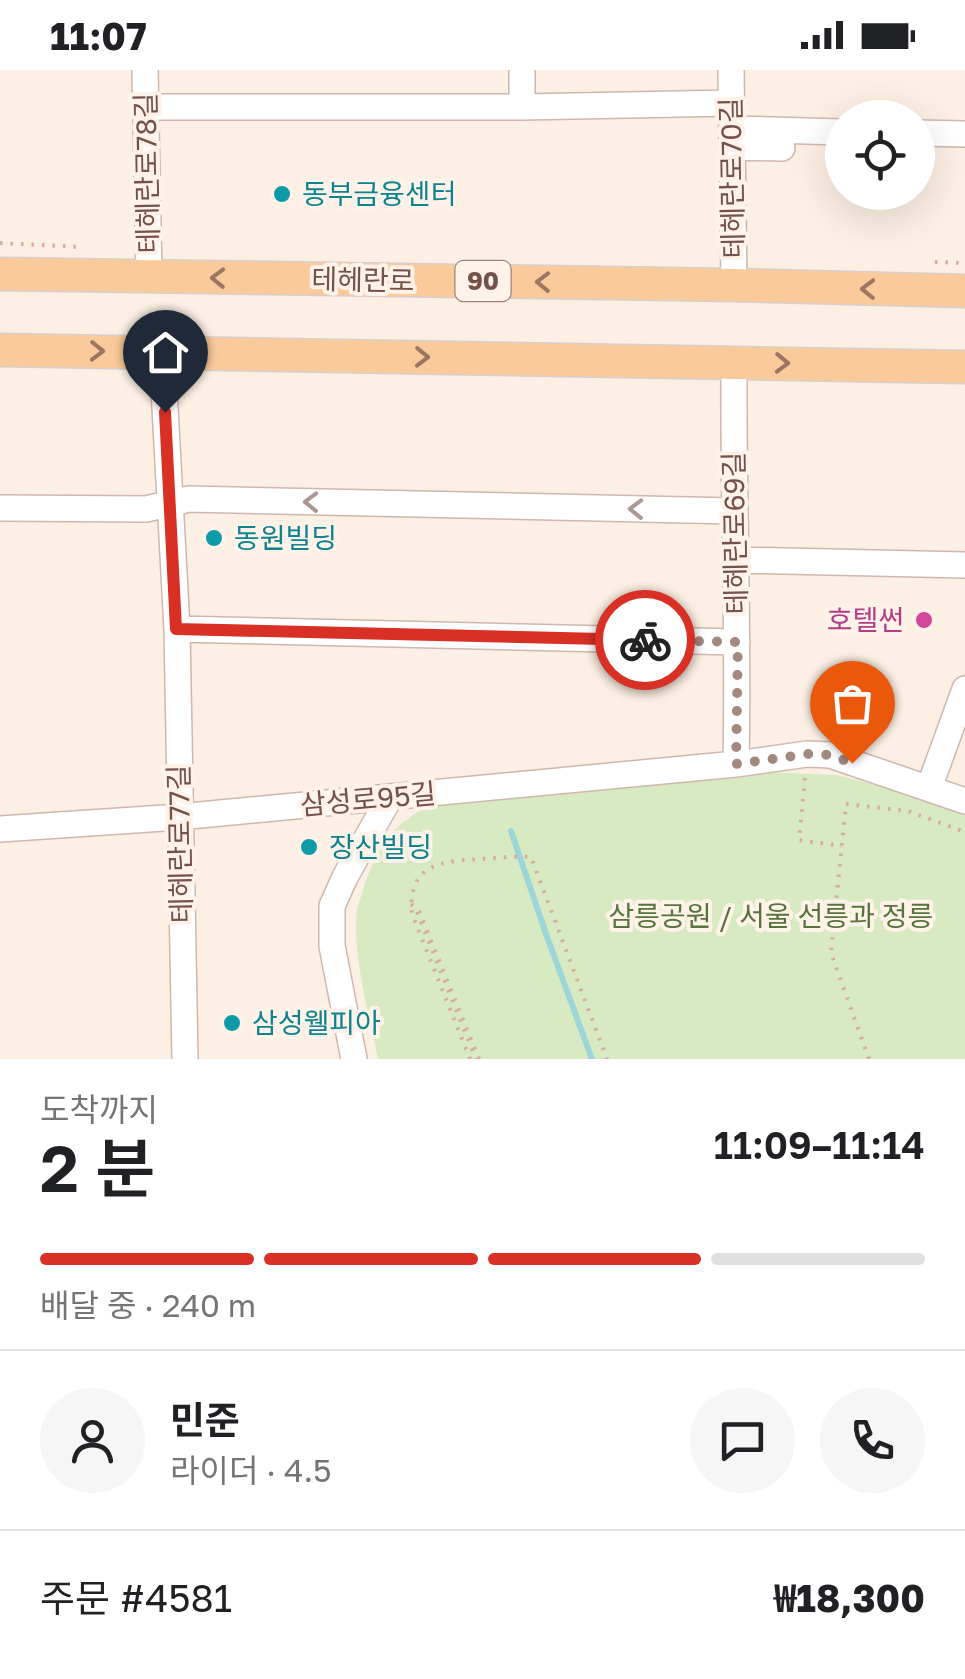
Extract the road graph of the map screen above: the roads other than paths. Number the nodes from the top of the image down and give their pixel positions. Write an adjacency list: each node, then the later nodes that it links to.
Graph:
1 (145, 70): 6 (street, 테헤란로78길)
2 (522, 70): 5 (street)
3 (732, 70): 4 (street, 테헤란로70길)
4 (732, 103): 5 (street); 10 (street, 테헤란로70길)
5 (522, 106): 6 (street)
6 (145, 107): 13 (street, 테헤란로78길)
7 (825, 133): 10 (street)
8 (935, 133): 9 (street)
9 (965, 134)
10 (732, 138): 11 (street); 14 (street, 테헤란로70길)
11 (782, 148)
12 (0, 274): 13 (main road, 테헤란로 / 90)
13 (149, 276): 14 (main road, 테헤란로 / 90, one-way to 13)
14 (734, 285): 15 (main road, 테헤란로 / 90, one-way to 14)
15 (965, 291)
16 (0, 350): 17 (main road, one-way to 17)
17 (162, 352): 18 (main road, one-way to 18); 20 (street, 테헤란로77길)
18 (734, 362): 19 (main road, one-way to 19); 22 (street, 테헤란로69길)
19 (965, 366)
20 (169, 504): 21 (street); 22 (street, one-way to 20); 25 (street, 테헤란로77길)
21 (0, 508)
22 (733, 511): 23 (street, 테헤란로69길)
23 (735, 560): 24 (street); 26 (street, 테헤란로69길)
24 (965, 565)
25 (176, 629): 26 (street); 32 (street, 테헤란로77길)
26 (738, 642): 28 (street, 테헤란로69길)
27 (965, 690): 29 (street)
28 (736, 764): 29 (street, 삼성로95길); 30 (street, 삼성로95길)
29 (928, 788): 31 (street, 삼성로95길)
30 (390, 797): 32 (street, 삼성로95길); 35 (street)
31 (965, 801)
32 (179, 817): 33 (street, 삼성로95길); 34 (street, 테헤란로77길)
33 (0, 829)
34 (186, 1059)
35 (354, 1059)

